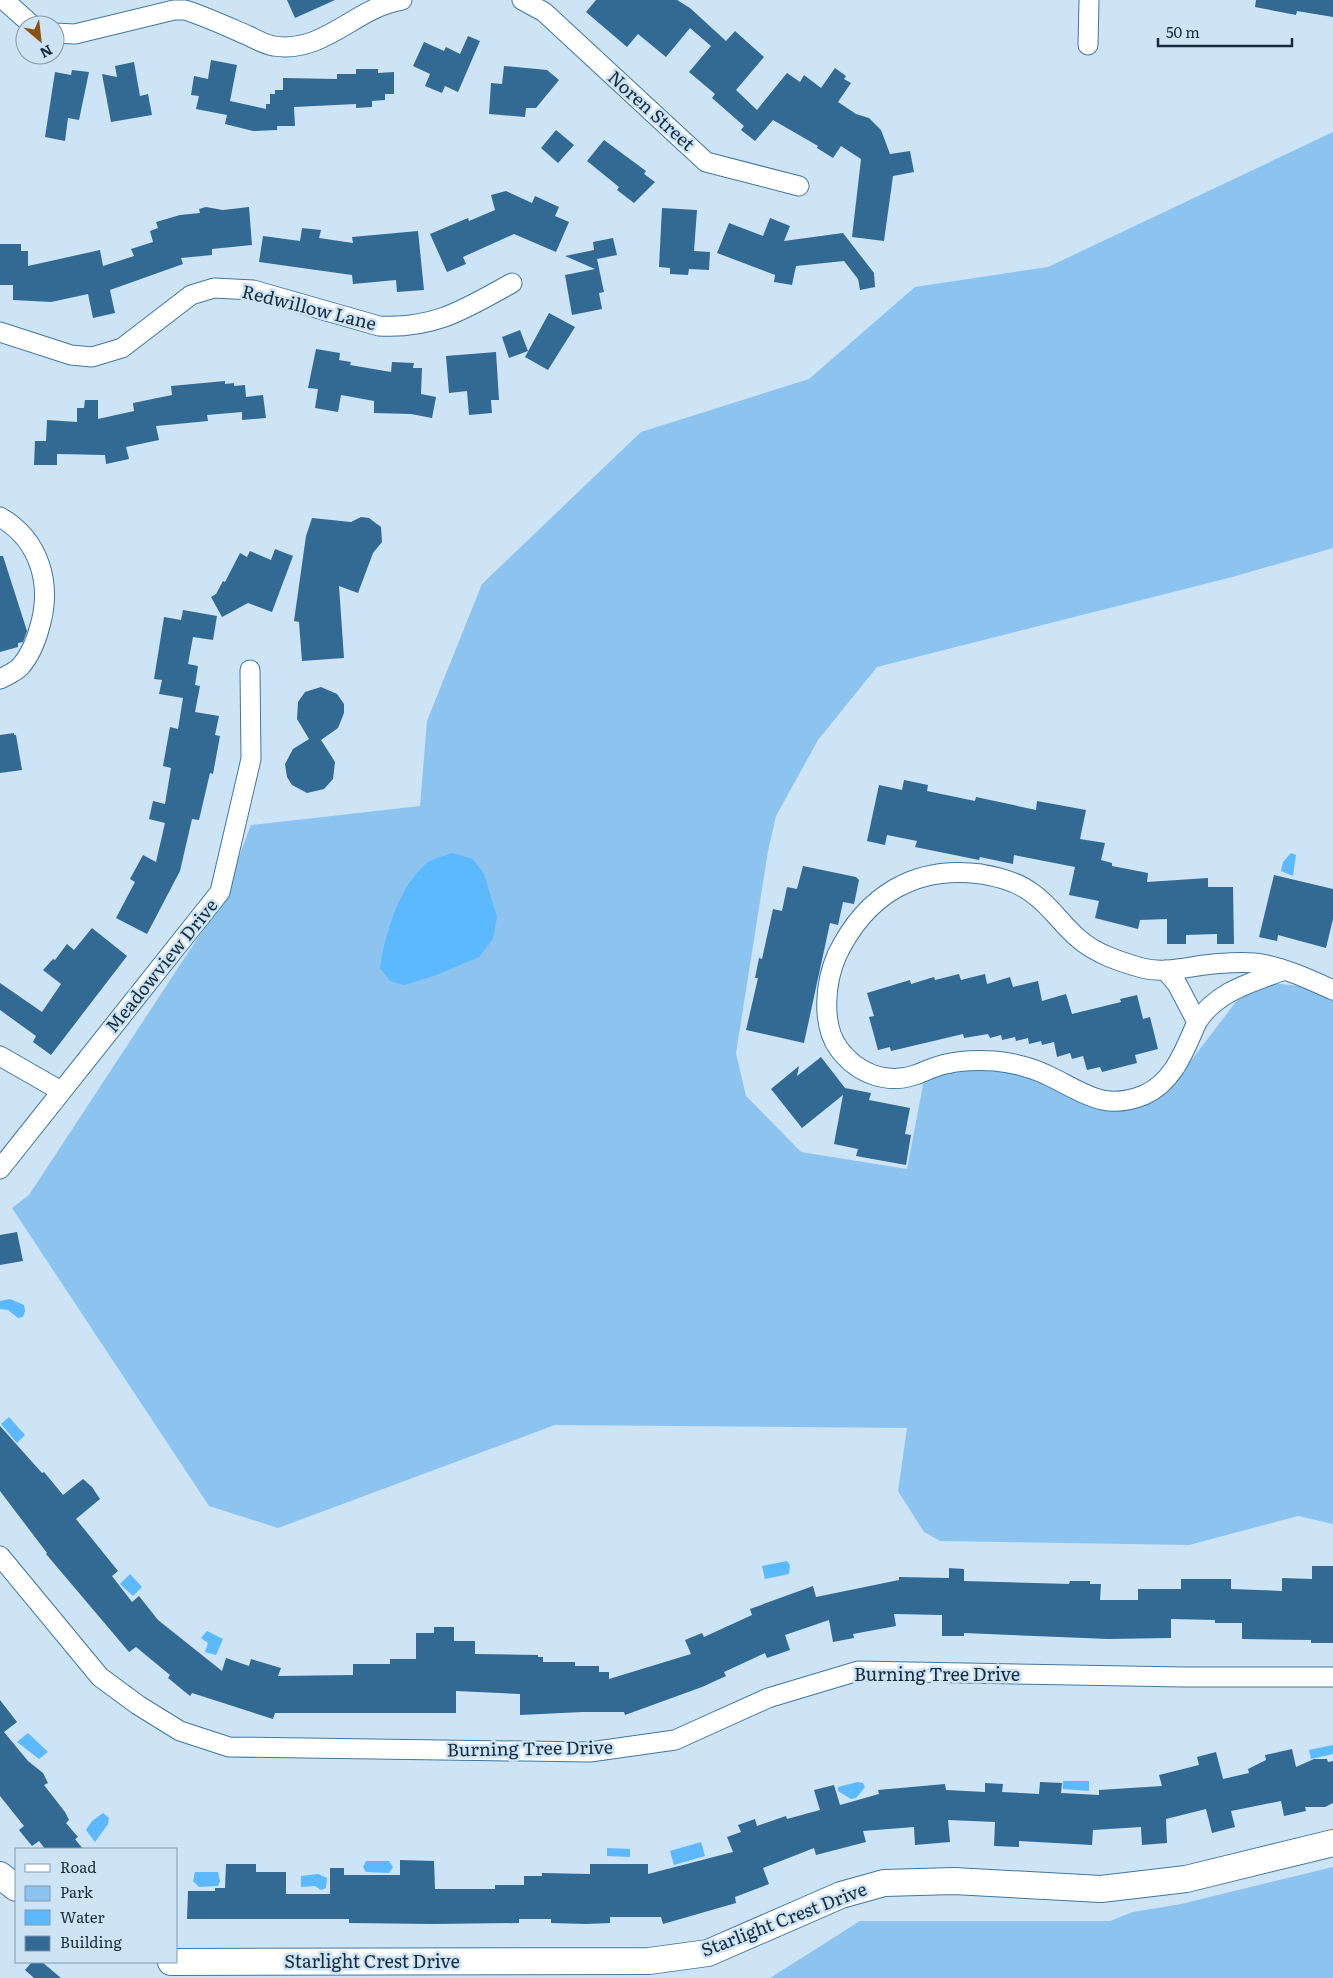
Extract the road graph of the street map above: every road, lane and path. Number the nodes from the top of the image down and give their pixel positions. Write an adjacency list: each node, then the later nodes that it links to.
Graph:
1 (4, 0): 5 (street)
2 (402, 0): 6 (street)
3 (522, 0): 8 (street, Noren Street)
4 (1089, 0): 7 (street)
5 (21, 15)
6 (65, 34)
7 (1088, 45)
8 (799, 186)
9 (512, 283): 10 (street, Redwillow Lane)
10 (0, 332)
11 (0, 517): 13 (street)
12 (250, 670): 19 (street, Meadowview Drive)
13 (0, 679)
14 (1165, 970): 15 (street); 17 (street); 17 (street)
15 (1282, 971): 16 (street); 17 (street)
16 (1333, 990)
17 (1197, 1022)
18 (0, 1056): 19 (street)
19 (61, 1092): 20 (street, Meadowview Drive)
20 (0, 1169)
21 (0, 1556): 22 (street, Burning Tree Drive)
22 (1333, 1677)
23 (1333, 1843): 26 (street, Starlight Crest Drive)
24 (0, 1875): 25 (street)
25 (15, 1887)
26 (178, 1962)

